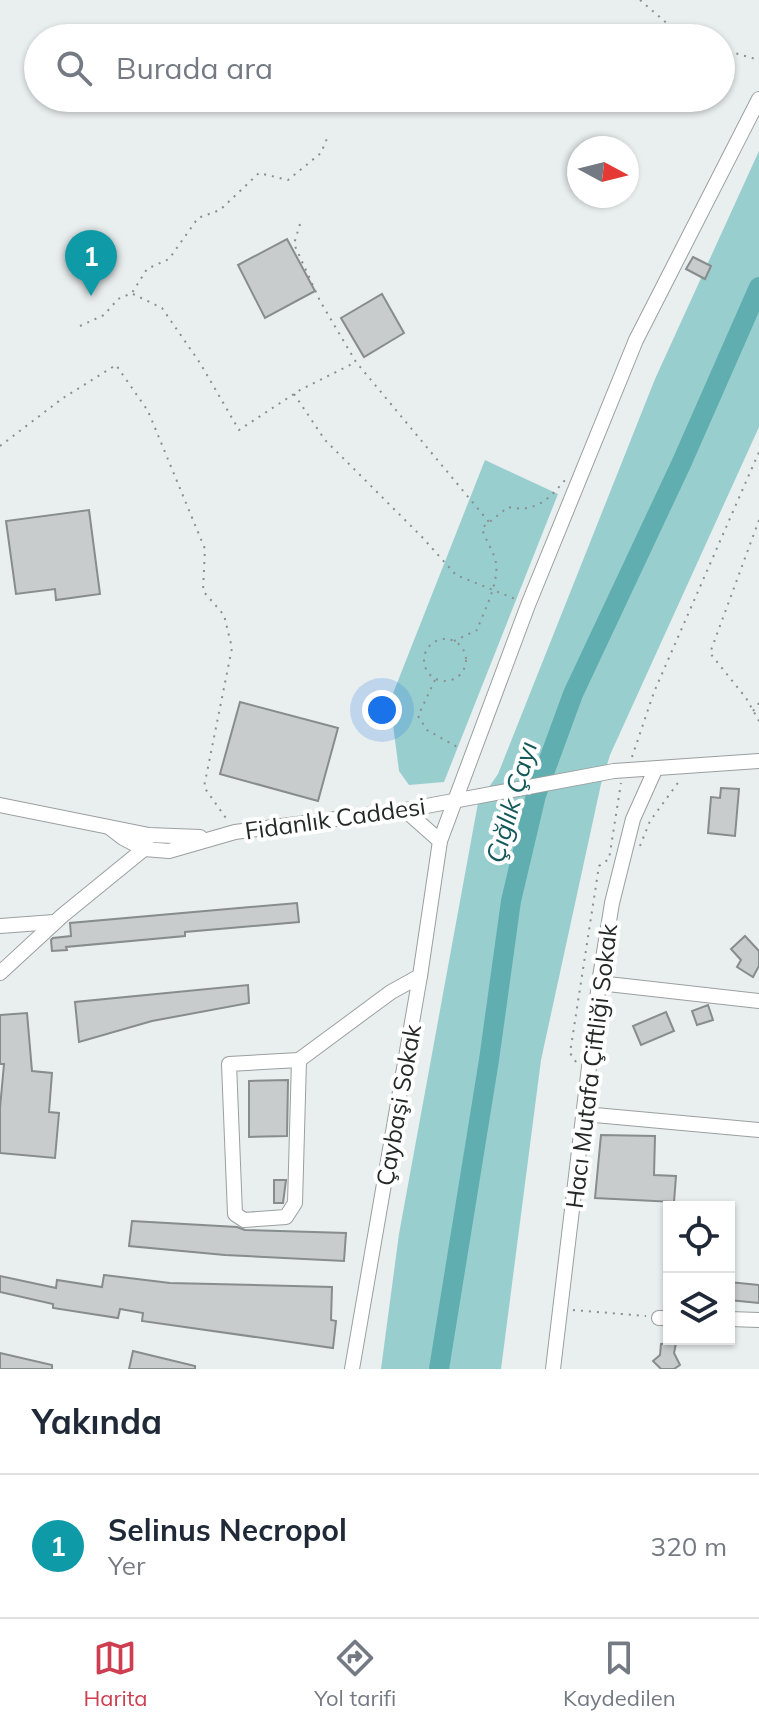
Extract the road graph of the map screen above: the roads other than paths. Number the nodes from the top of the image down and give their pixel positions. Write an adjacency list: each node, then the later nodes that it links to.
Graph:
1 (759, 99): 4 (street, Çaybaşi Sokak)
2 (759, 761): 3 (street, Fidanlık Caddesi)
3 (655, 770): 4 (street, Fidanlık Caddesi); 13 (street, Hacı Mutafa Çiftliği Sokak)
4 (458, 799): 6 (street, Fidanlık Caddesi); 7 (street, Çaybaşi Sokak)
5 (0, 805): 8 (street)
6 (405, 810): 7 (street); 8 (street, Fidanlık Caddesi)
7 (440, 841): 12 (street, Çaybaşi Sokak)
8 (146, 842): 9 (street)
9 (54, 922): 10 (street); 11 (street)
10 (0, 926)
11 (0, 973)
12 (420, 976): 15 (street); 20 (street, Çaybaşi Sokak)
13 (599, 983): 14 (street); 16 (street, Hacı Mutafa Çiftliği Sokak)
14 (759, 1001)
15 (299, 1060): 15 (street)
16 (584, 1114): 17 (street); 21 (street, Hacı Mutafa Çiftliği Sokak)
17 (759, 1130)
18 (735, 1319): 19 (street)
19 (759, 1320)
20 (352, 1369)
21 (553, 1369)

